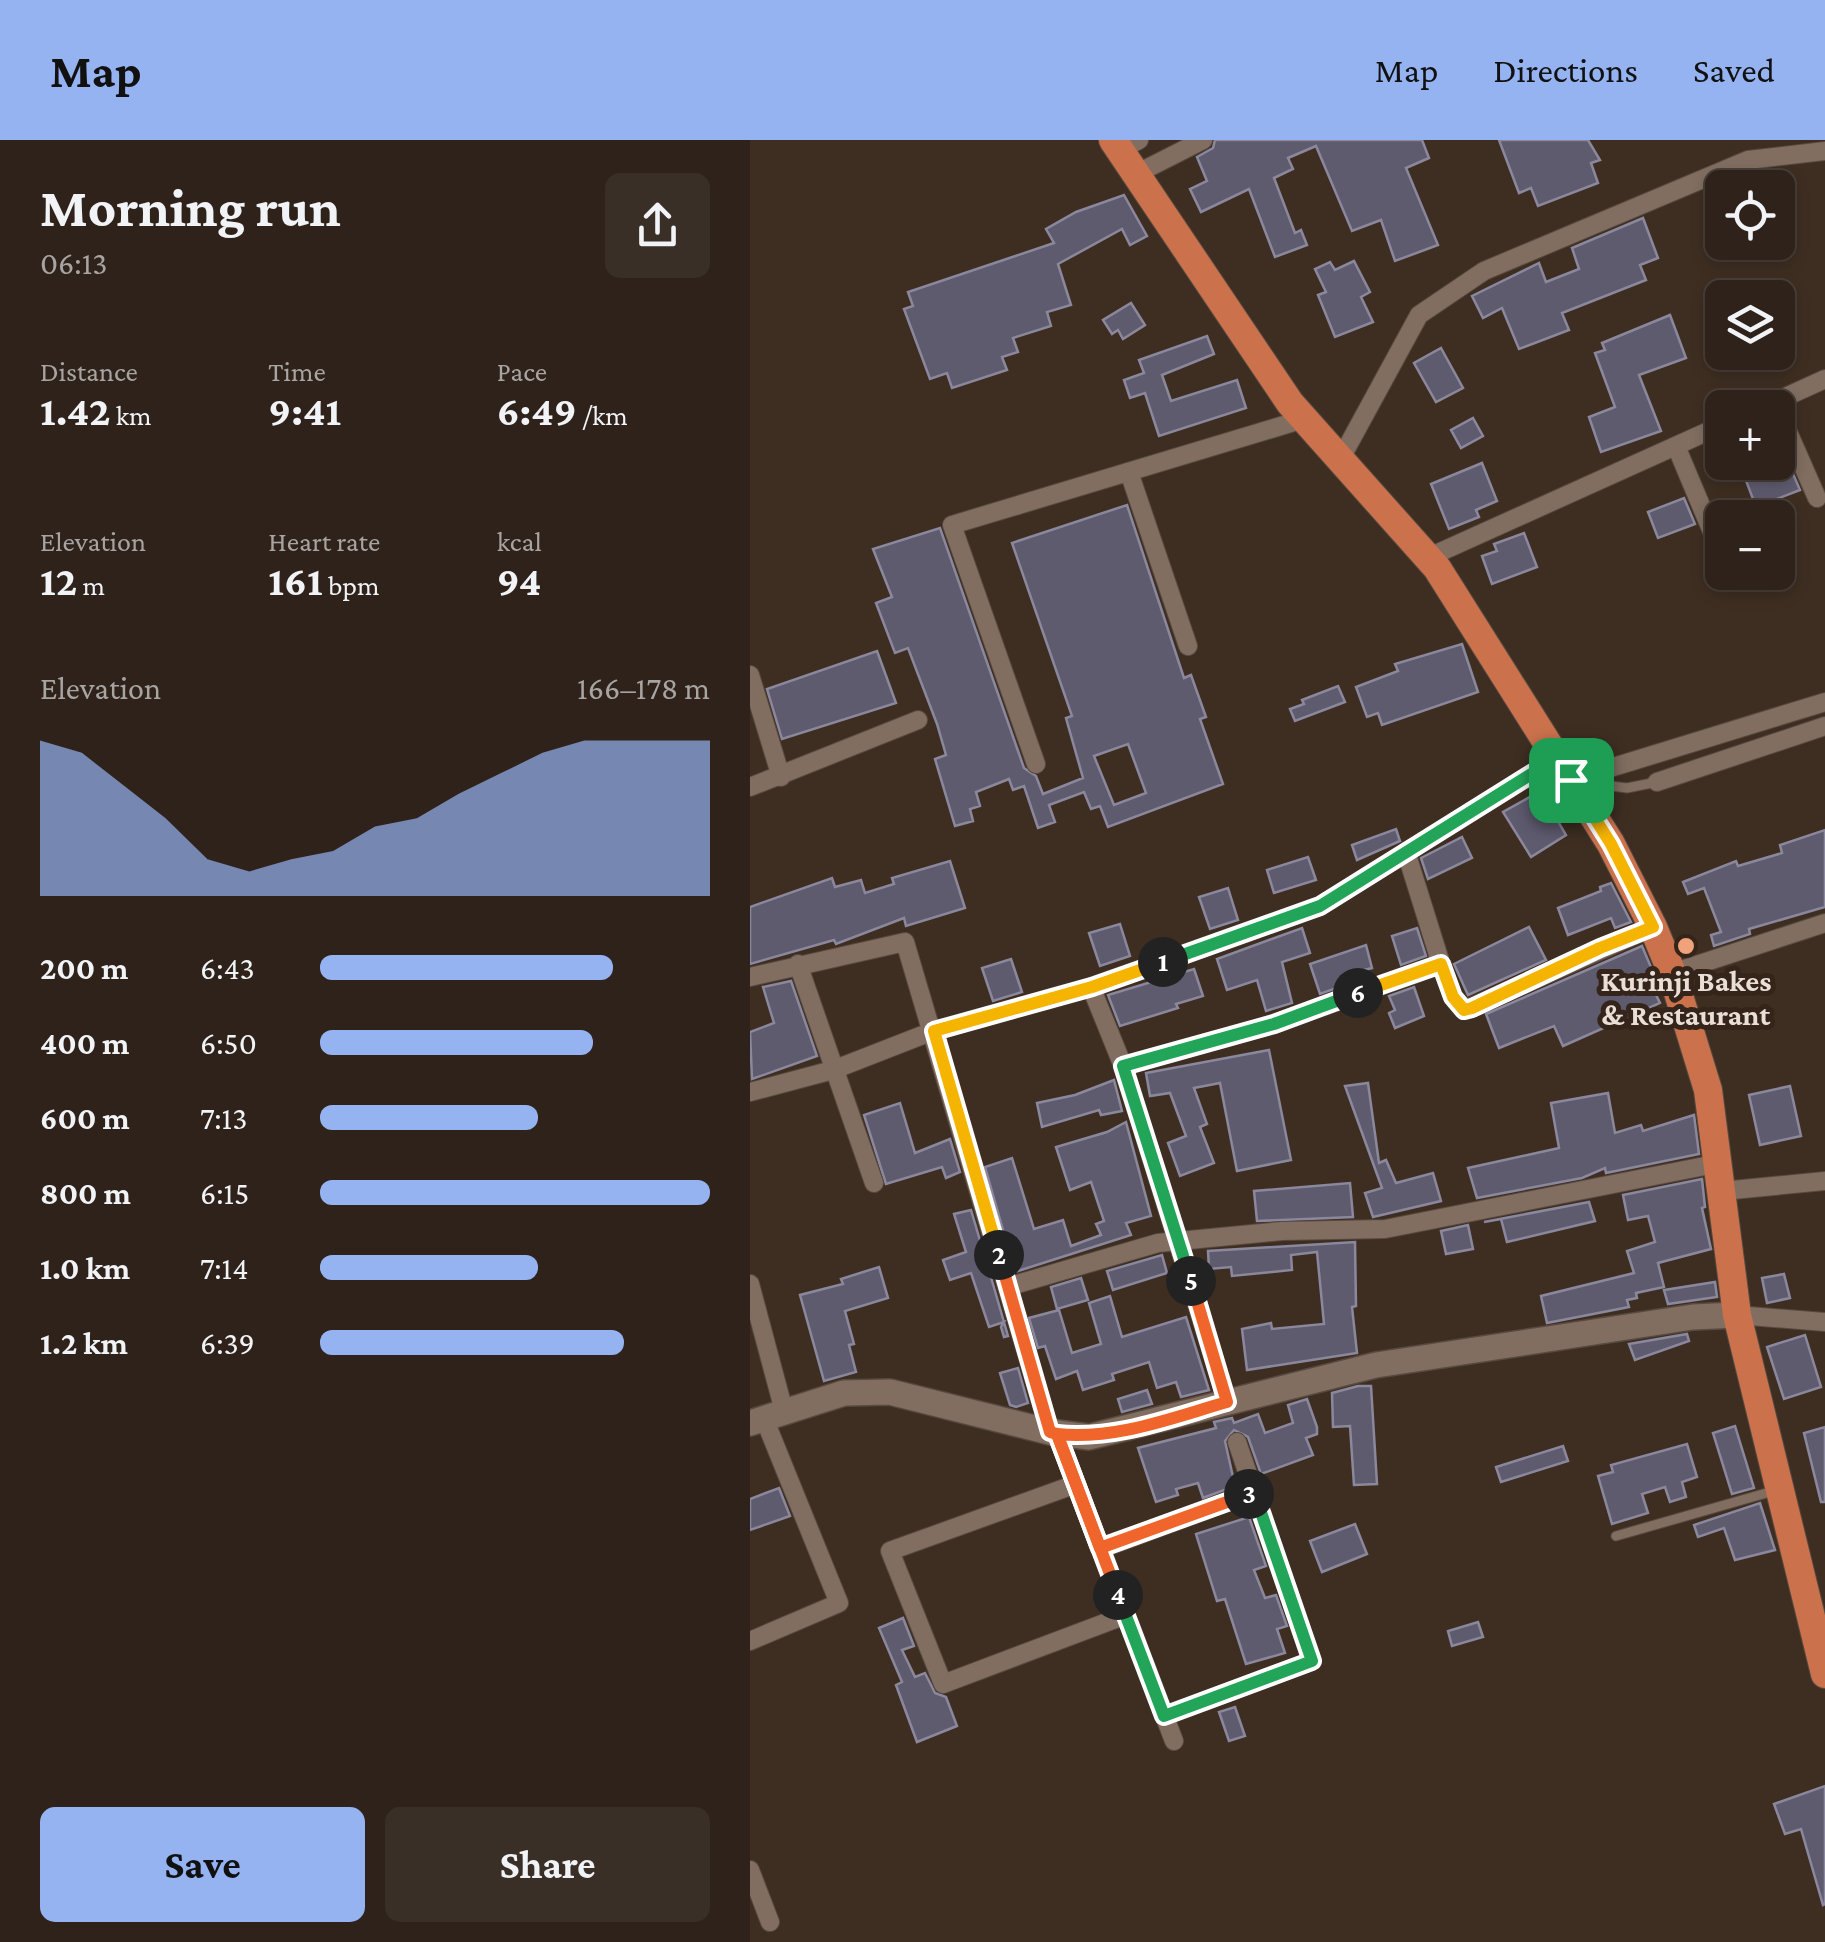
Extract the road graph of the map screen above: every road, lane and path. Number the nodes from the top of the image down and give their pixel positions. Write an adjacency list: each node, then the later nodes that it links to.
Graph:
1 (1203, 140): 3 (street)
2 (1825, 150): 10 (street)
3 (1127, 151): 6 (main road)
4 (1825, 379): 5 (street)
5 (1795, 394)
6 (1304, 420): 10 (main road); 11 (street)
7 (1705, 433): 8 (street)
8 (1676, 446): 13 (street); 14 (street)
9 (1795, 453): 12 (street)
10 (1340, 460): 14 (main road)
11 (1129, 472): 15 (street); 20 (street)
12 (1817, 498)
13 (1705, 515)
14 (1428, 558): 21 (main road)
15 (1188, 646)
16 (750, 675): 22 (street)
17 (1825, 702): 21 (street)
18 (918, 720): 22 (street)
19 (1825, 726): 23 (street)
20 (1036, 764)
21 (1564, 769): 23 (lane); 25 (street); 27 (main road)
22 (781, 776): 24 (street)
23 (1657, 782)
24 (750, 787)
25 (1406, 852): 29 (street); 32 (street)
26 (1825, 923): 30 (street)
27 (1653, 927): 29 (street); 30 (main road)
28 (798, 964): 31 (street); 33 (street); 35 (street)
29 (1441, 964): 34 (street)
30 (1672, 973): 37 (main road)
31 (750, 978)
32 (1092, 987): 33 (street); 34 (street)
33 (934, 1031): 35 (street); 42 (street)
34 (1123, 1066): 40 (street)
35 (833, 1070): 36 (street); 39 (street)
36 (750, 1092)
37 (1721, 1177): 38 (street); 40 (street); 43 (main road)
38 (1825, 1181)
39 (874, 1183)
40 (1178, 1241): 42 (street); 45 (street)
41 (750, 1284): 46 (street)
42 (1007, 1286): 47 (street)
43 (1737, 1315): 44 (street); 45 (street); 50 (main road)
44 (1825, 1322)
45 (1227, 1402): 47 (street)
46 (766, 1417): 47 (street); 55 (street)
47 (1054, 1433): 49 (street)
48 (1237, 1442): 51 (street)
49 (1076, 1484): 53 (street); 54 (street)
50 (1780, 1489): 52 (lane); 56 (main road)
51 (1254, 1492): 53 (street); 57 (street)
52 (1616, 1536)
53 (1100, 1548): 54 (street)
54 (1126, 1615): 57 (street)
55 (750, 1641)
56 (1825, 1671)
57 (1164, 1716): 58 (street)
58 (1174, 1742)
59 (750, 1870): 60 (street)
60 (770, 1922)

